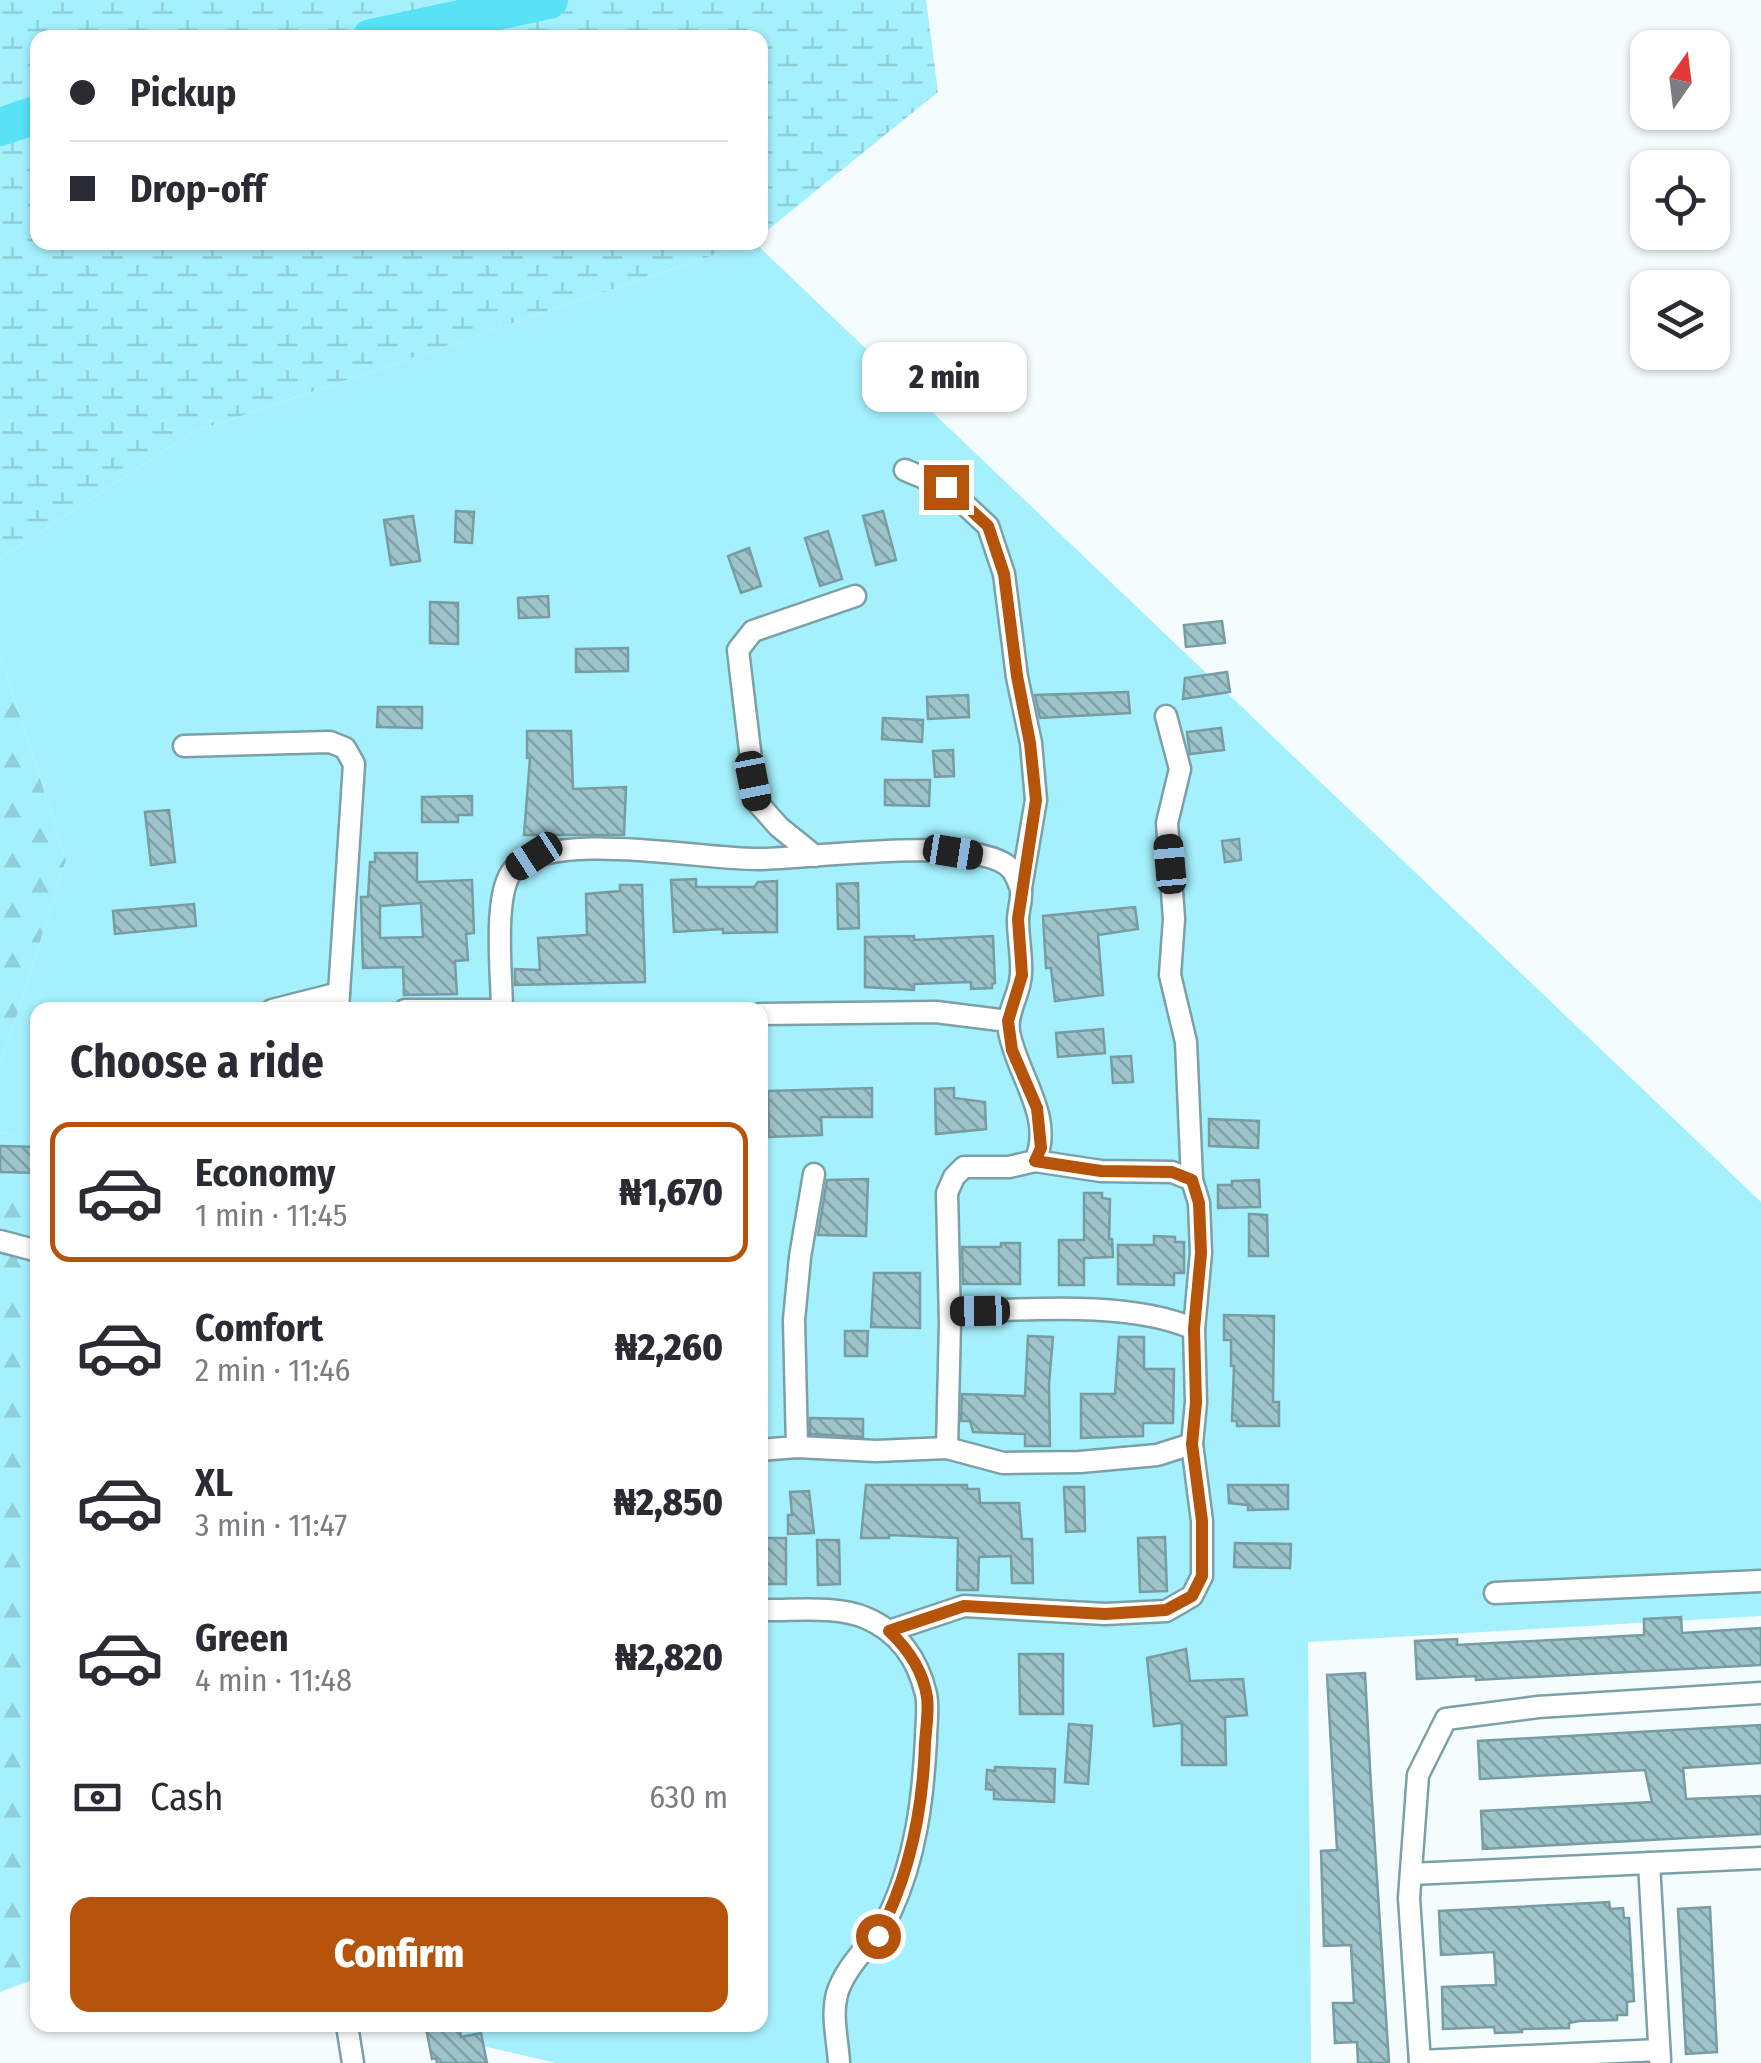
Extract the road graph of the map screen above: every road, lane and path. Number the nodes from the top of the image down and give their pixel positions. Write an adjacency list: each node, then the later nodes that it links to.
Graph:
1 (905, 470): 6 (street)
2 (855, 596): 5 (street)
3 (1166, 716): 13 (street)
4 (184, 746): 7 (street)
5 (815, 856): 6 (street); 8 (street)
6 (1021, 888): 10 (street)
7 (339, 1001)
8 (504, 1002)
9 (768, 1014): 10 (street)
10 (1008, 1021): 11 (street)
11 (1035, 1161): 13 (street); 16 (street)
12 (814, 1174): 19 (street)
13 (1192, 1180): 17 (street)
14 (0, 1240): 15 (street)
15 (30, 1249)
16 (950, 1312): 17 (street); 20 (street)
17 (1194, 1329): 18 (street)
18 (1192, 1444): 20 (street); 25 (street)
19 (797, 1446): 20 (street); 21 (street)
20 (947, 1448)
21 (768, 1449)
22 (1761, 1581): 23 (street)
23 (1495, 1592)
24 (768, 1610): 25 (street)
25 (889, 1631): 34 (street)
26 (1761, 1692): 29 (street)
27 (1761, 1858): 28 (street)
28 (1650, 1863): 29 (street); 31 (street)
29 (1411, 1874): 32 (street)
30 (348, 2032): 33 (street)
31 (1659, 2056): 32 (street)
32 (1420, 2062)
33 (353, 2063)
34 (839, 2063)

